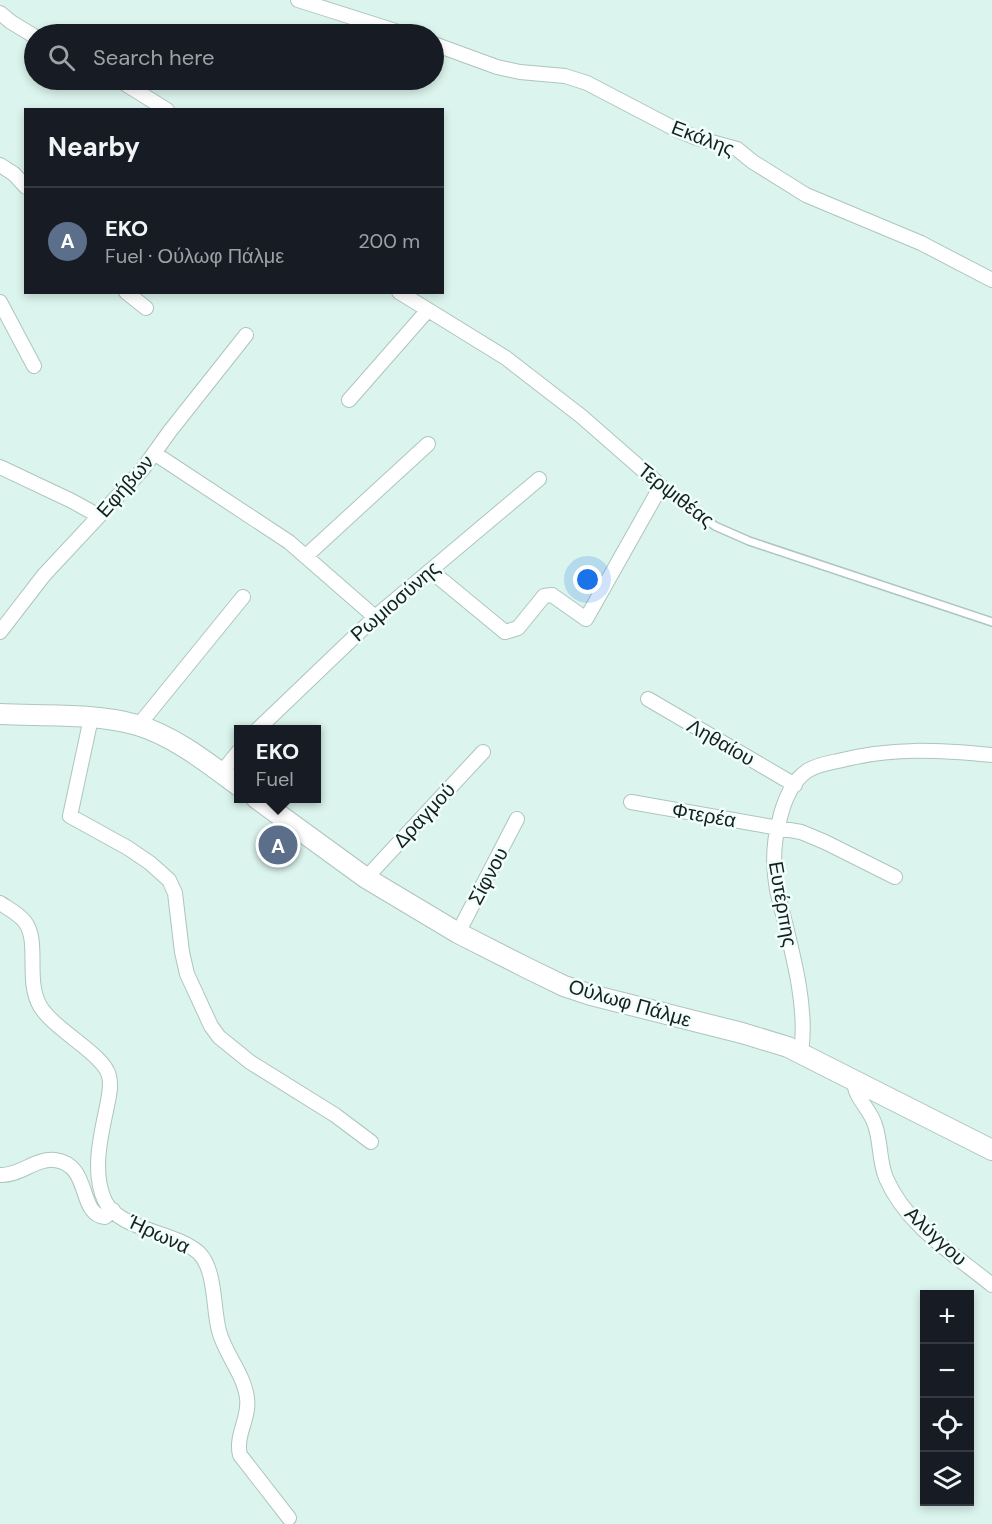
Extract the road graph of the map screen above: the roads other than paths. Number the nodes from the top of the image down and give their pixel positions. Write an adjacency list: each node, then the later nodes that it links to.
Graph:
1 (298, 0): 3 (street)
2 (0, 13): 4 (street)
3 (374, 24)
4 (24, 30)
5 (444, 48): 10 (street, Εκάλης)
6 (135, 90): 7 (street)
7 (164, 108)
8 (0, 165): 9 (street)
9 (24, 184)
10 (992, 280)
11 (128, 294): 14 (street)
12 (402, 294): 15 (street, Τερψιθέας)
13 (0, 302): 17 (street)
14 (146, 308)
15 (427, 311): 18 (street); 23 (street, Τερψιθέας)
16 (246, 335): 20 (street, Εφήβων)
17 (34, 366)
18 (349, 400)
19 (428, 444): 25 (street)
20 (154, 453): 24 (street, Εφήβων); 25 (street)
21 (0, 467): 24 (street)
22 (539, 479): 26 (street, Ρωμιοσύνης)
23 (661, 486): 26 (street); 29 (lane, Τερψιθέας)
24 (99, 516): 30 (street, Εφήβων)
25 (306, 556): 28 (street)
26 (431, 571): 28 (street, Ρωμιοσύνης)
27 (243, 597): 35 (street)
28 (375, 617): 34 (street, Ρωμιοσύνης)
29 (992, 622)
30 (0, 632)
31 (648, 699): 41 (street, Ληθαίου)
32 (0, 714): 33 (street)
33 (91, 718): 35 (street); 52 (street)
34 (261, 725)
35 (138, 726): 39 (street)
36 (483, 752): 47 (street, Δραγμού)
37 (992, 755): 41 (street, Ευτέρπης)
38 (234, 757): 39 (street)
39 (221, 773): 40 (street)
40 (234, 782)
41 (795, 785): 45 (street, Ευτέρπης)
42 (631, 802): 45 (street, Φτερέα)
43 (263, 803): 47 (street, Ούλωφ Πάλμε)
44 (518, 819): 49 (street, Σίφνου)
45 (777, 827): 46 (street, Φτερέα); 50 (street, Ευτέρπης)
46 (895, 877)
47 (366, 878): 49 (street, Ούλωφ Πάλμε)
48 (0, 903): 55 (street, Ήρωνα)
49 (458, 933): 50 (street, Ούλωφ Πάλμε)
50 (801, 1052): 51 (street, Ούλωφ Πάλμε)
51 (854, 1080): 53 (street, Ούλωφ Πάλμε); 56 (street, Αλύγγου)
52 (371, 1142)
53 (992, 1150)
54 (0, 1175): 55 (street)
55 (113, 1210): 57 (street, Ήρωνα)
56 (992, 1285)
57 (289, 1518)

